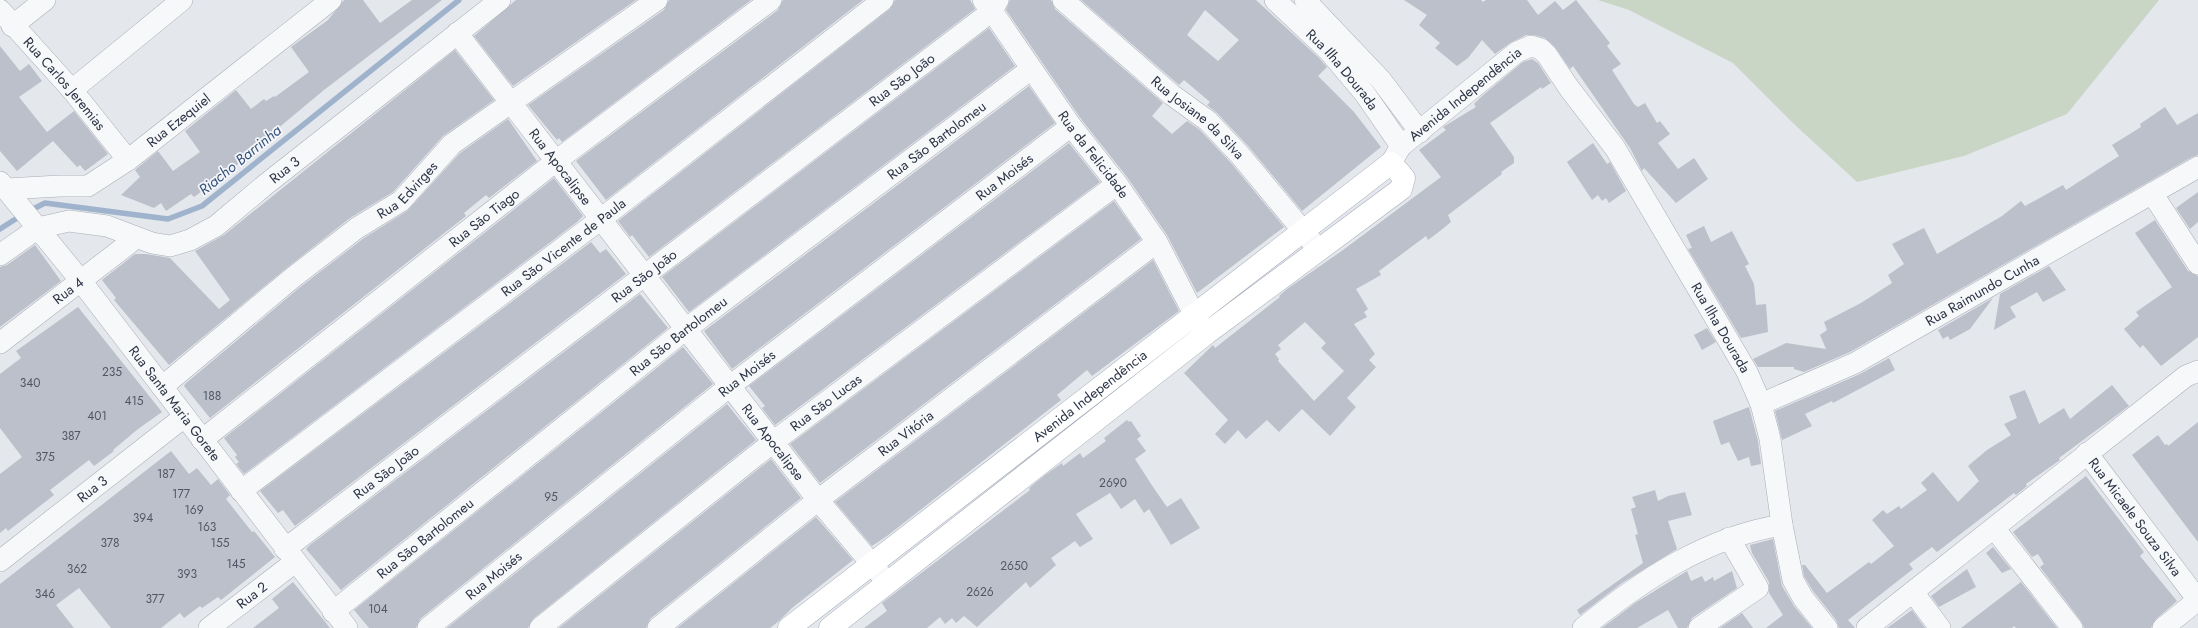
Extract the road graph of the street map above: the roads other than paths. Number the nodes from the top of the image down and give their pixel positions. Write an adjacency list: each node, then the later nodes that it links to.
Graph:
1 (45, 0): 12 (street)
2 (182, 0): 17 (street)
3 (331, 0): 23 (street, Rua Ezequiel)
4 (500, 0): 13 (street, Rua 3)
5 (657, 0): 19 (street, Rua Edvirges)
6 (770, 0): 24 (street, Rua São Tiago)
7 (883, 0): 29 (street, Rua São Vicente de Paula)
8 (1063, 0): 31 (street, Rua Josiane da Silva)
9 (1275, 0): 18 (street, Rua Ilha Dourada)
10 (1305, 0): 16 (street, Rua Ilha Dourada)
11 (991, 4): 15 (street, Rua da Felicidade); 37 (street, Rua São João)
12 (6, 18): 17 (street, Rua Carlos Jeremias)
13 (457, 33): 19 (street, Rua Apocalipse); 32 (street, Rua 3)
14 (1547, 55): 21 (street, Avenida Independência); 46 (street, Rua Ilha Dourada)
15 (1031, 69): 20 (street, Rua da Felicidade); 40 (street, Rua São Bartolomeu)
16 (1380, 80): 18 (street); 21 (street, Rua Ilha Dourada)
17 (72, 90): 23 (street, Rua Carlos Jeremias)
18 (1364, 94): 22 (street, Rua Ilha Dourada)
19 (510, 102): 24 (street, Rua Apocalipse); 45 (street, Rua Edvirges)
20 (1071, 126): 26 (street, Rua da Felicidade); 44 (street, Rua Moisés)
21 (1420, 132): 22 (street, Avenida Independência)
22 (1396, 155): 31 (main road, Avenida Independência); 34 (main road, Avenida Independência)
23 (128, 160): 27 (street, Rua Ezequiel)
24 (556, 161): 29 (street, Rua Apocalipse); 49 (street, Rua São Tiago)
25 (2198, 166): 28 (street, Rua Raimundo Cunha)
26 (1117, 184): 33 (street, Rua da Felicidade); 50 (street, Rua São Lucas)
27 (7, 191): 30 (street, Rua Santa Maria Gorete)
28 (2152, 193): 36 (street); 46 (street, Rua Raimundo Cunha)
29 (601, 219): 37 (street, Rua Apocalipse); 53 (street, Rua São Vicente de Paula)
30 (36, 226): 32 (street, Rua 3); 35 (street); 38 (street, Rua Santa Maria Gorete)
31 (1304, 231): 34 (street, Rua Josiane da Silva); 39 (main road, Avenida Independência)
32 (136, 238): 38 (street, Rua 4)
33 (1157, 242): 39 (street, Rua da Felicidade); 54 (street, Rua Vitória)
34 (1318, 249): 41 (main road, Avenida Independência)
35 (0, 255)
36 (2198, 264)
37 (644, 276): 40 (street, Rua Apocalipse); 58 (street, Rua São João)
38 (81, 281): 42 (street, Rua 4); 45 (street, Rua Santa Maria Gorete)
39 (1195, 316): 41 (street, Rua da Felicidade); 48 (main road, Avenida Independência)
40 (686, 329): 44 (street, Rua Apocalipse); 64 (street, Rua São Bartolomeu)
41 (1207, 333): 51 (main road, Avenida Independência)
42 (0, 343)
43 (2198, 371): 52 (street)
44 (730, 386): 50 (street, Rua Apocalipse); 67 (street, Rua Moisés)
45 (162, 387): 47 (street, Rua Santa Maria Gorete)
46 (1761, 404): 55 (street, Rua Ilha Dourada)
47 (184, 417): 49 (street, Rua Santa Maria Gorete); 59 (street, Rua 3)
48 (1039, 434): 51 (main road); 60 (main road, Avenida Independência)
49 (202, 440): 53 (street, Rua Santa Maria Gorete)
50 (773, 442): 54 (street, Rua Apocalipse); 68 (street, Rua São Lucas)
51 (1054, 453): 61 (main road, Avenida Independência)
52 (2087, 453): 56 (street); 63 (street, Rua Micaele Souza Silva)
53 (241, 491): 58 (street, Rua Santa Maria Gorete)
54 (818, 500): 60 (street, Rua Apocalipse); 69 (street, Rua Vitória)
55 (1782, 525): 57 (street); 74 (street, Rua Ilha Dourada)
56 (1994, 528): 62 (street); 77 (street)
57 (1729, 538): 72 (street); 73 (street)
58 (290, 555): 64 (street, Rua Santa Maria Gorete); 65 (street, Rua 2)
59 (0, 561)
60 (871, 564): 61 (street, Rua Apocalipse); 70 (main road, Avenida Independência)
61 (887, 582): 71 (main road, Avenida Independência)
62 (1912, 592): 75 (street); 76 (street)
63 (2198, 600): 78 (street)
64 (333, 612): 66 (street, Rua Santa Maria Gorete)
65 (209, 628)
66 (347, 628)
67 (428, 628)
68 (540, 628)
69 (658, 628)
70 (789, 628)
71 (830, 628)
72 (1583, 628)
73 (1699, 628)
74 (1826, 628)
75 (1867, 628)
76 (1940, 628)
77 (2072, 628)
78 (2163, 628)

